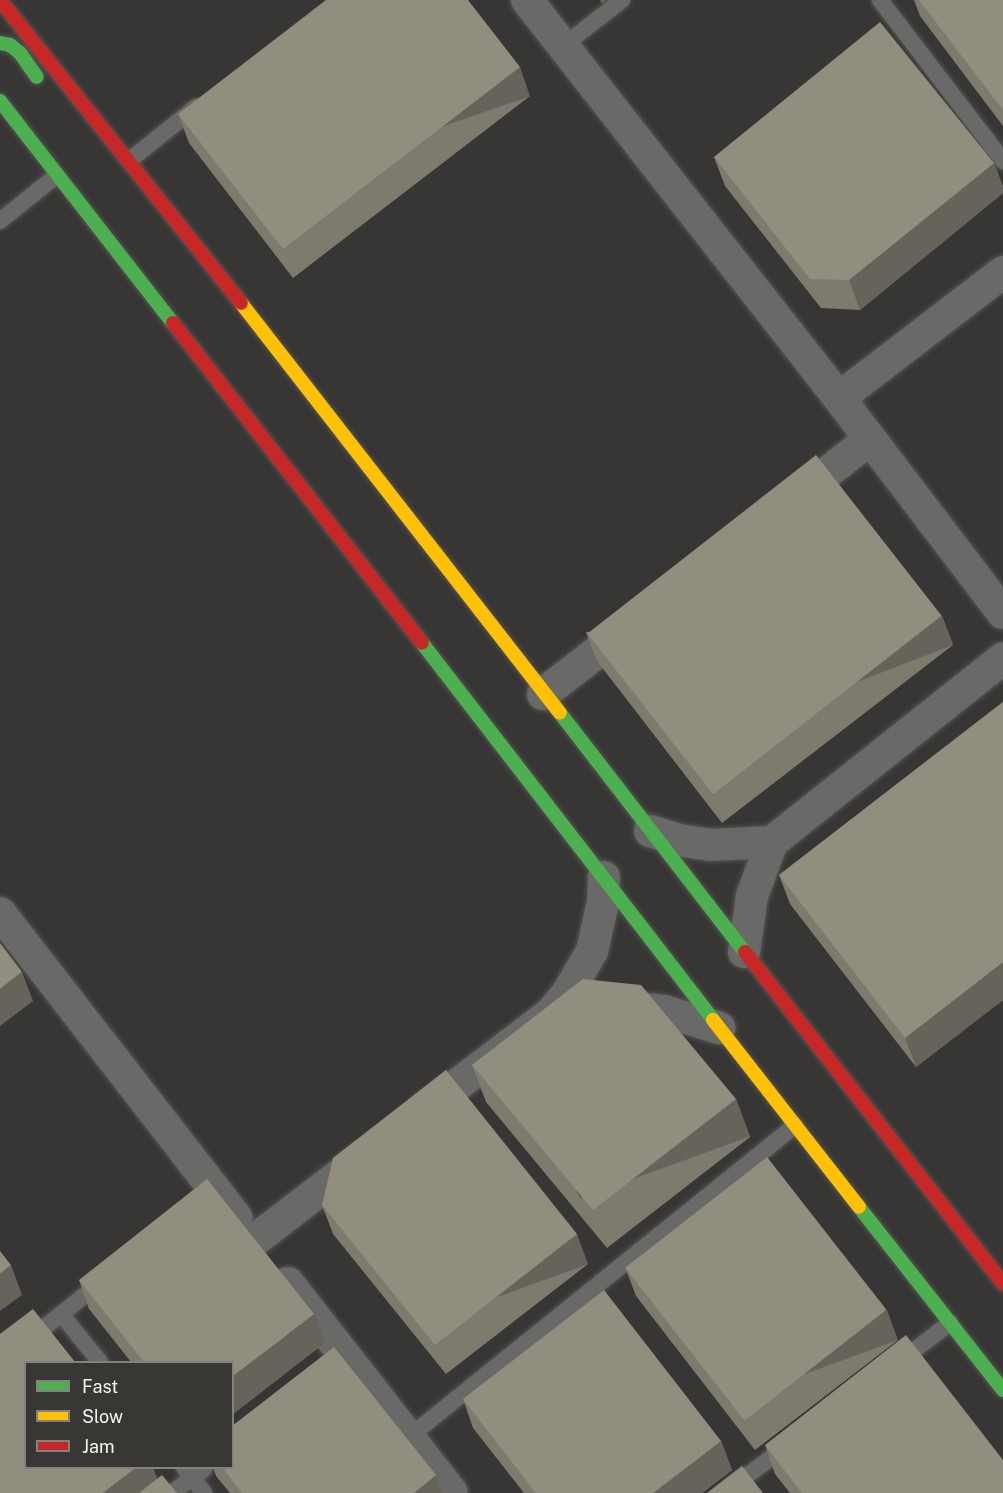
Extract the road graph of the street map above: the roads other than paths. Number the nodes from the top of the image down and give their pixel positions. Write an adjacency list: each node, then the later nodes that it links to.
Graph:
1 (0, 0): 11 (main road)
2 (527, 0): 6 (street)
3 (622, 0): 6 (lane)
4 (880, 0): 12 (lane)
5 (0, 43): 7 (main road)
6 (563, 46): 16 (street)
7 (45, 88)
8 (212, 94): 11 (lane)
9 (0, 101): 13 (main road)
10 (93, 143): 11 (main road)
11 (130, 160): 22 (main road)
12 (1003, 161)
13 (57, 176): 14 (lane); 25 (main road)
14 (0, 221)
15 (1003, 272): 16 (street)
16 (839, 398): 17 (street)
17 (870, 439): 18 (street); 20 (street)
18 (777, 512)
19 (655, 607): 22 (street)
20 (1003, 613)
21 (1003, 658): 24 (street)
22 (543, 694): 23 (main road)
23 (650, 831): 24 (street); 27 (main road)
24 (772, 842): 27 (street)
25 (604, 877): 28 (street); 29 (main road)
26 (0, 913): 31 (street)
27 (744, 952): 33 (main road)
28 (551, 1013): 29 (street); 31 (street)
29 (719, 1028): 30 (main road)
30 (795, 1125): 35 (main road); 41 (lane)
31 (255, 1240): 41 (street)
32 (116, 1270): 34 (lane)
33 (1003, 1282)
34 (61, 1314): 36 (lane); 37 (lane)
35 (950, 1323): 38 (lane); 39 (main road)
36 (99, 1361)
37 (0, 1363)
38 (884, 1372)
39 (1003, 1390)
40 (799, 1436): 46 (lane)
41 (409, 1437): 45 (street)
42 (193, 1471): 43 (lane); 44 (lane)
43 (172, 1493)
44 (204, 1493)
45 (453, 1493)
46 (724, 1493)

